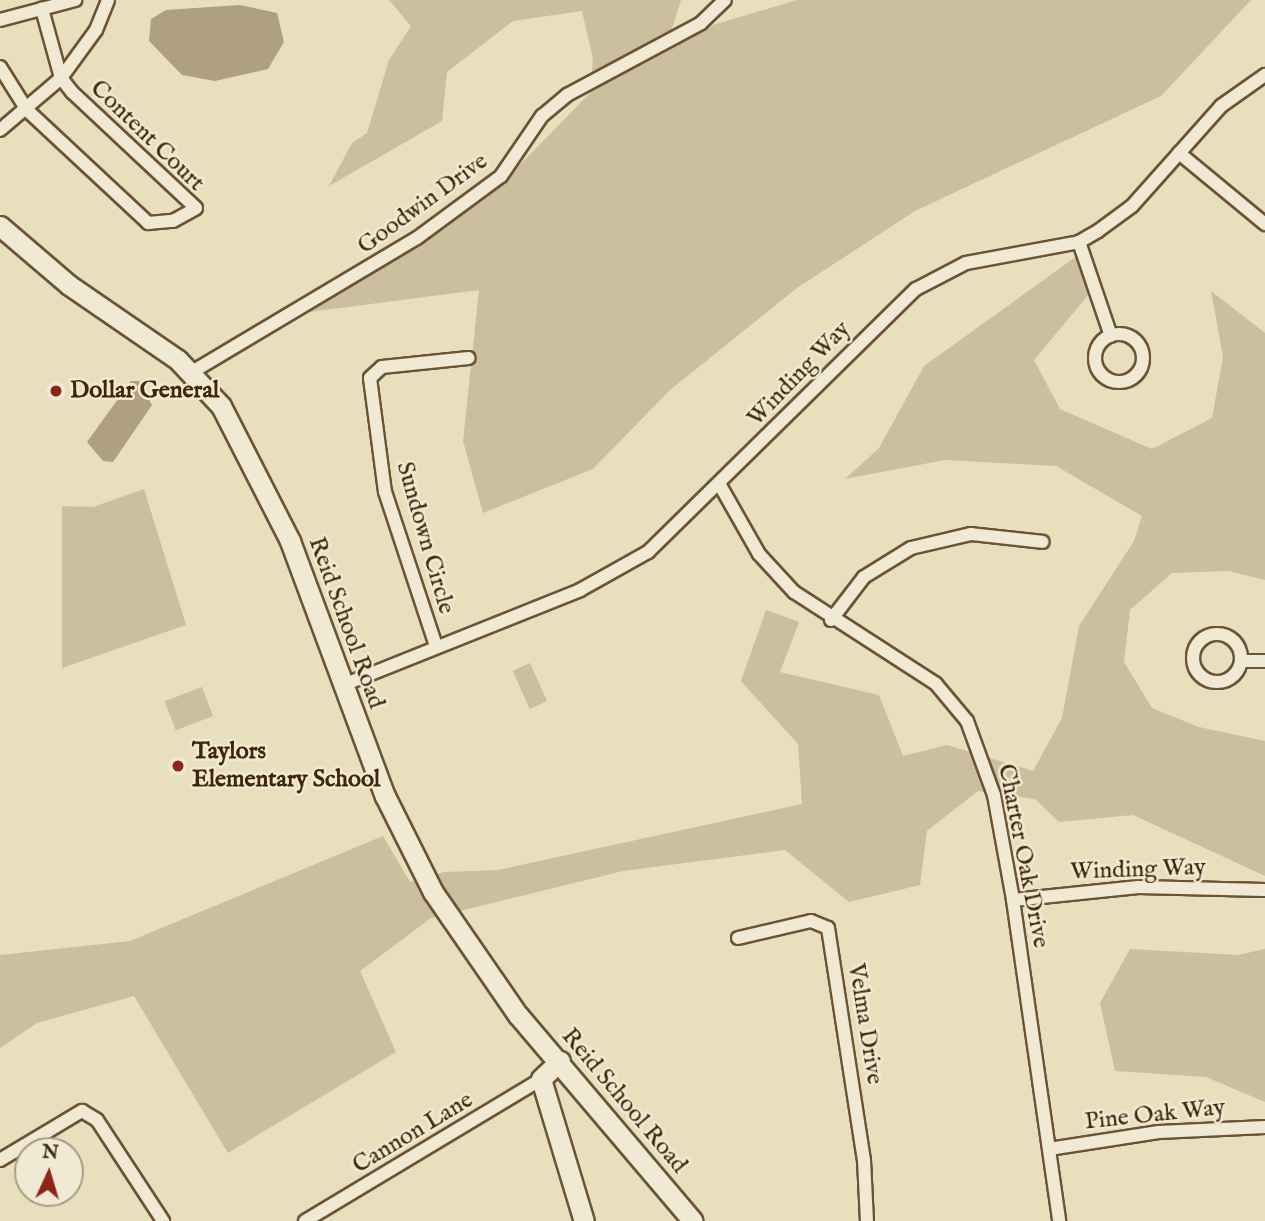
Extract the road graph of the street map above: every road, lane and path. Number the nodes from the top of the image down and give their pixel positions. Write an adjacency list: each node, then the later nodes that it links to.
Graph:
1 (75, 0): 4 (street)
2 (108, 0): 8 (street)
3 (725, 0): 17 (street, Goodwin Drive)
4 (42, 9): 5 (street); 8 (street, Content Court)
5 (0, 20)
6 (0, 67): 9 (street)
7 (1265, 75): 11 (street, Winding Way)
8 (61, 78): 9 (street); 9 (street, Content Court)
9 (27, 110): 10 (street)
10 (0, 130)
11 (1179, 153): 12 (street); 14 (street, Winding Way)
12 (1265, 223)
13 (0, 226): 17 (street, Reid School Road)
14 (1079, 242): 15 (street); 18 (street, Winding Way)
15 (1111, 336)
16 (469, 358): 21 (street, Sundown Circle)
17 (192, 372): 24 (street, Reid School Road)
18 (721, 487): 20 (street, Charter Oak Drive); 21 (street, Winding Way)
19 (1043, 542): 20 (street)
20 (831, 620): 26 (street, Charter Oak Drive)
21 (436, 646): 24 (street, Winding Way)
22 (1241, 661): 23 (street)
23 (1265, 661)
24 (343, 685): 28 (street, Reid School Road)
25 (1265, 890): 26 (street, Winding Way)
26 (1013, 900): 31 (street, Charter Oak Drive)
27 (738, 938): 37 (street, Velma Drive)
28 (559, 1061): 29 (street); 36 (street, Reid School Road)
29 (541, 1079): 34 (street, Cannon Lane); 35 (street)
30 (1265, 1128): 31 (street, Pine Oak Way)
31 (1049, 1149): 38 (street, Charter Oak Drive)
32 (0, 1160): 33 (street)
33 (163, 1221)
34 (304, 1221)
35 (584, 1221)
36 (694, 1221)
37 (867, 1221)
38 (1059, 1221)

